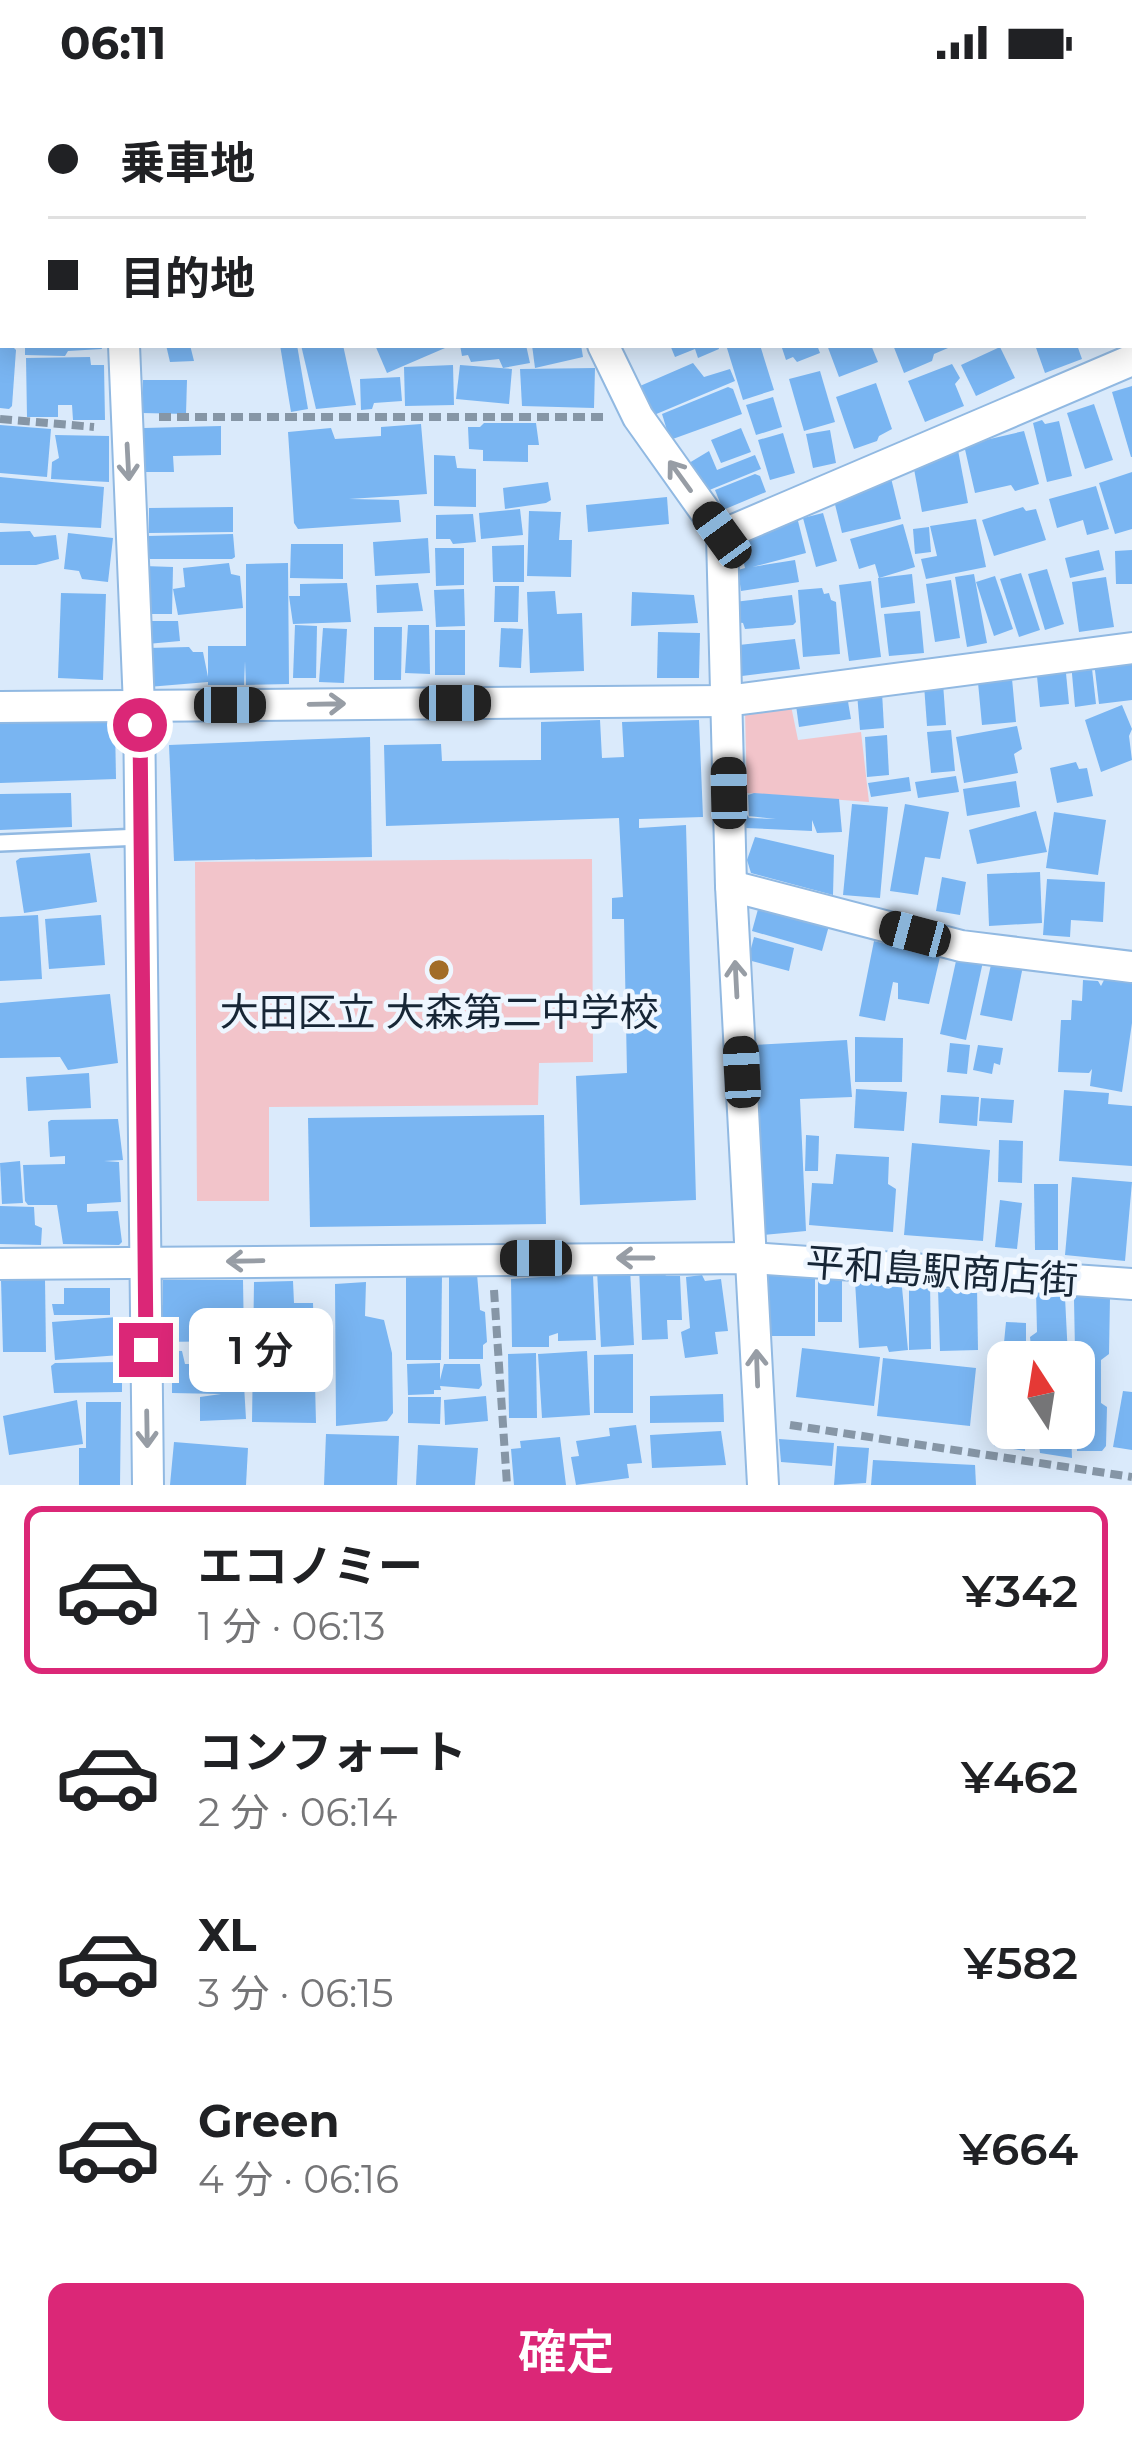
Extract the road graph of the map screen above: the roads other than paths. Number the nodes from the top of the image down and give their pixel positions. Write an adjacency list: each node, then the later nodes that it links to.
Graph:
1 (124, 348): 7 (street, one-way to 7)
2 (604, 348): 4 (street, one-way to 2)
3 (1132, 360): 4 (street)
4 (722, 535): 6 (street)
5 (1132, 648): 6 (street)
6 (726, 701): 7 (street, one-way to 6); 11 (street)
7 (139, 706): 8 (street); 9 (street)
8 (0, 707)
9 (141, 837): 10 (lane); 14 (street)
10 (0, 843)
11 (731, 886): 12 (street); 13 (street, one-way to 11)
12 (1132, 967)
13 (752, 1258): 14 (street, 平和島駅商店街, one-way to 14); 16 (street, 平和島駅商店街); 18 (street, one-way to 13)
14 (144, 1260): 15 (street, 平和島駅商店街); 17 (street, one-way to 17)
15 (0, 1264)
16 (1132, 1284)
17 (148, 1485)
18 (763, 1485)

